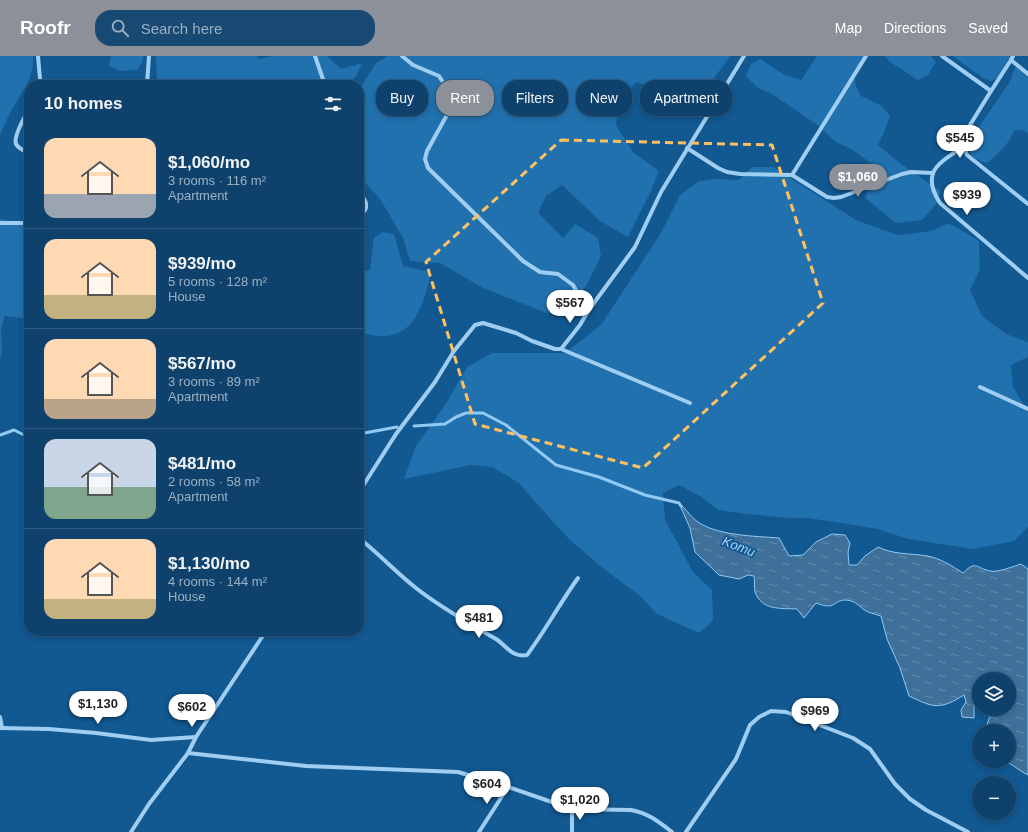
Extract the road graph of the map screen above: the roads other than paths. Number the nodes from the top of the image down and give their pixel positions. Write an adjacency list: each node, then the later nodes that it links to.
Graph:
1 (38, 56): 10 (street)
2 (149, 56): 11 (street)
3 (315, 56): 12 (street)
4 (402, 56): 26 (street)
5 (744, 56): 16 (street)
6 (866, 56): 19 (street)
7 (942, 56): 13 (street)
8 (1012, 58): 9 (street); 13 (street)
9 (1028, 74)
10 (40, 80)
11 (147, 80)
12 (323, 80)
13 (991, 91): 15 (street)
14 (24, 119): 17 (street)
15 (963, 147): 18 (street); 21 (street)
16 (688, 148): 19 (street); 26 (street)
17 (24, 151)
18 (933, 173): 19 (street); 25 (street)
19 (792, 175)
20 (364, 198): 22 (street)
21 (1028, 204)
22 (364, 210)
23 (0, 223): 24 (street)
24 (24, 223)
25 (1028, 278)
26 (588, 311): 27 (street)
27 (561, 349): 29 (street); 31 (street)
28 (980, 387): 30 (street)
29 (690, 403)
30 (1028, 409)
31 (364, 484)
32 (364, 542): 33 (street)
33 (578, 578)
34 (261, 636): 37 (street)
35 (0, 717): 36 (street)
36 (1, 728): 37 (street)
37 (196, 737): 38 (street)
38 (188, 753): 39 (street); 41 (street)
39 (508, 787): 40 (street); 42 (street)
40 (572, 809): 43 (street); 44 (street)
41 (131, 832)
42 (479, 832)
43 (572, 832)
44 (672, 832)
45 (686, 832): 46 (street)
46 (968, 832)

